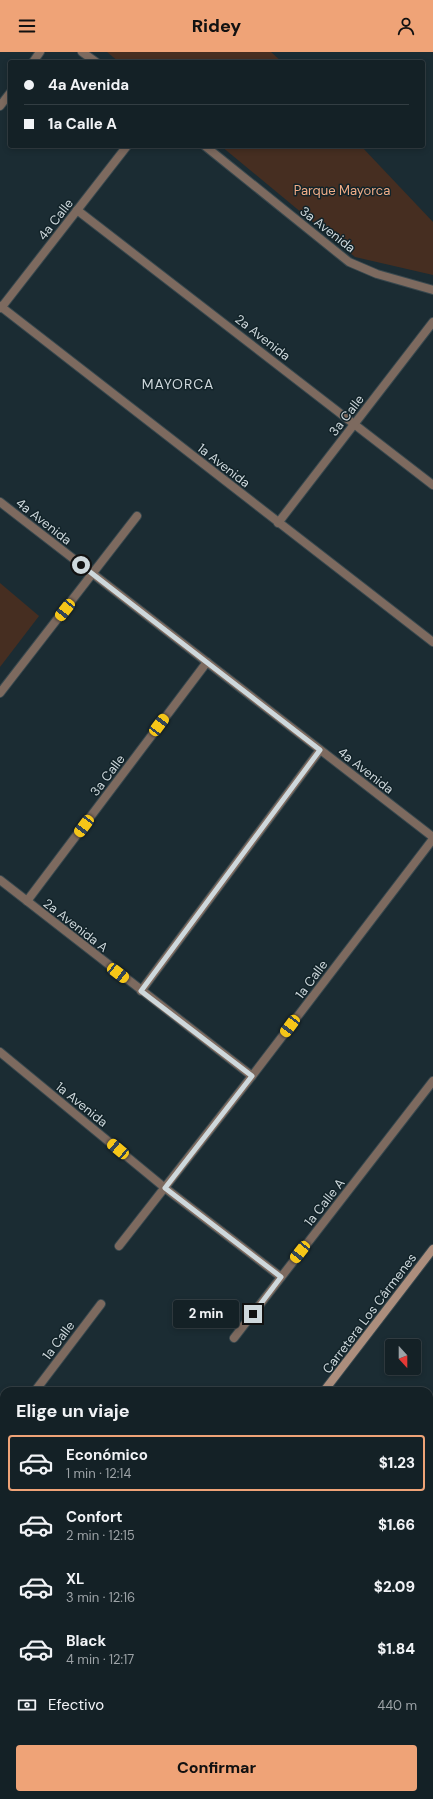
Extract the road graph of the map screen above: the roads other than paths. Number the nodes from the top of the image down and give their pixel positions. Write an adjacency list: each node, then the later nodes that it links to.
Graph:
1 (40, 52): 3 (street)
2 (82, 52): 4 (street)
3 (34, 60)
4 (93, 60)
5 (8, 96): 6 (street)
6 (0, 106)
7 (125, 148): 9 (street, 4a Calle)
8 (206, 148): 10 (street, 3a Avenida)
9 (77, 210): 11 (street, 4a Calle); 13 (street, 2a Avenida)
10 (433, 290)
11 (1, 307): 17 (street, 1a Avenida)
12 (433, 322): 13 (street, 3a Calle)
13 (355, 423): 14 (street, 2a Avenida); 17 (street, 3a Calle)
14 (433, 485)
15 (0, 502): 18 (street, 4a Avenida)
16 (137, 516): 18 (street)
17 (278, 523): 19 (street, 1a Avenida)
18 (93, 574): 20 (street, 4a Avenida); 21 (street)
19 (433, 642)
20 (206, 662): 22 (street, 4a Avenida); 25 (street, 3a Calle)
21 (0, 692)
22 (320, 750): 23 (street, 4a Avenida); 26 (street)
23 (433, 838): 28 (street, 1a Calle)
24 (0, 880): 25 (street, 2a Avenida A)
25 (27, 901): 26 (street, 2a Avenida A)
26 (141, 991): 28 (street, 2a Avenida A)
27 (0, 1052): 30 (street, 1a Avenida)
28 (252, 1076): 30 (street, 1a Calle)
29 (433, 1081): 33 (street, 1a Calle A)
30 (165, 1188): 31 (street, 1a Calle); 33 (street, 1a Avenida)
31 (119, 1246)
32 (433, 1249): 37 (main road, Carretera Los Cármenes)
33 (281, 1277): 35 (street, 1a Calle A)
34 (101, 1304): 36 (street, 1a Calle)
35 (234, 1338)
36 (38, 1387)
37 (327, 1387)

